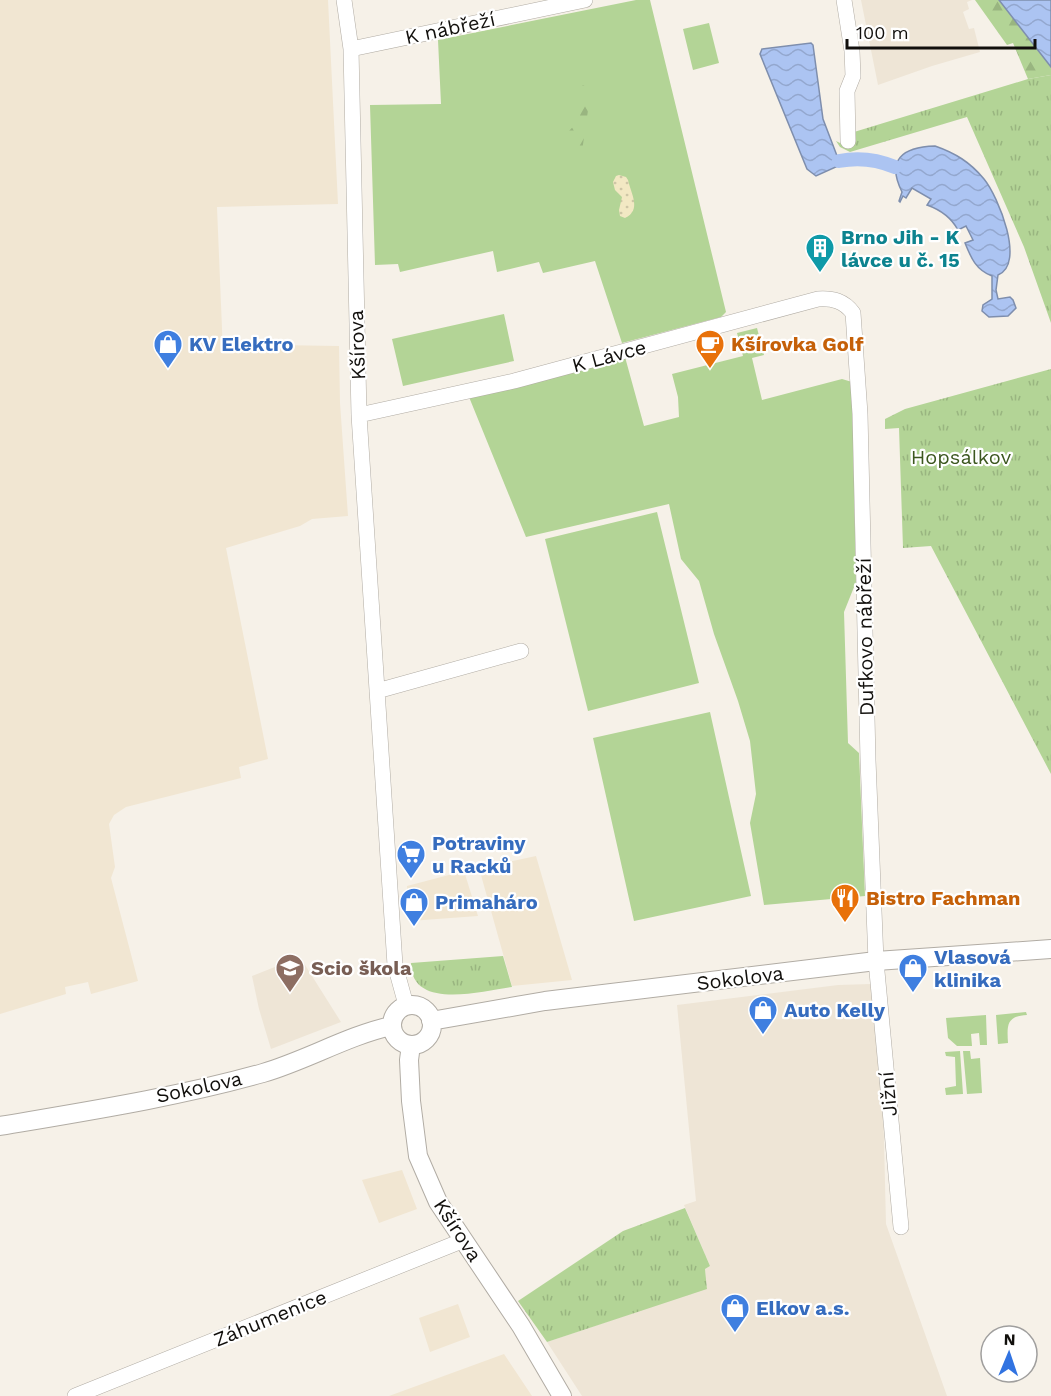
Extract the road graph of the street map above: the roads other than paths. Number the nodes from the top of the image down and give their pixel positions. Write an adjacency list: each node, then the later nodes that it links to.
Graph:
1 (344, 0): 4 (street, Kšírova)
2 (585, 0): 4 (street, K nábřeží)
3 (844, 0): 5 (street)
4 (351, 49): 7 (street, Kšírova)
5 (848, 141)
6 (853, 314): 7 (street, K Lávce); 11 (street, Dufkovo nábřeží)
7 (359, 415): 9 (street, Kšírova)
8 (521, 651): 9 (street)
9 (377, 691): 12 (street, Kšírova)
10 (1051, 949): 11 (street, Sokolova)
11 (876, 961): 13 (street, Sokolova); 17 (street, Jižní)
12 (405, 1005): 13 (street); 14 (street)
13 (432, 1021): 15 (street)
14 (391, 1026): 15 (street); 16 (street, Sokolova)
15 (411, 1045): 18 (street, Kšírova)
16 (0, 1126)
17 (902, 1227)
18 (464, 1240): 19 (street, Záhumenice); 20 (street, Kšírova)
19 (75, 1396)
20 (562, 1396)

